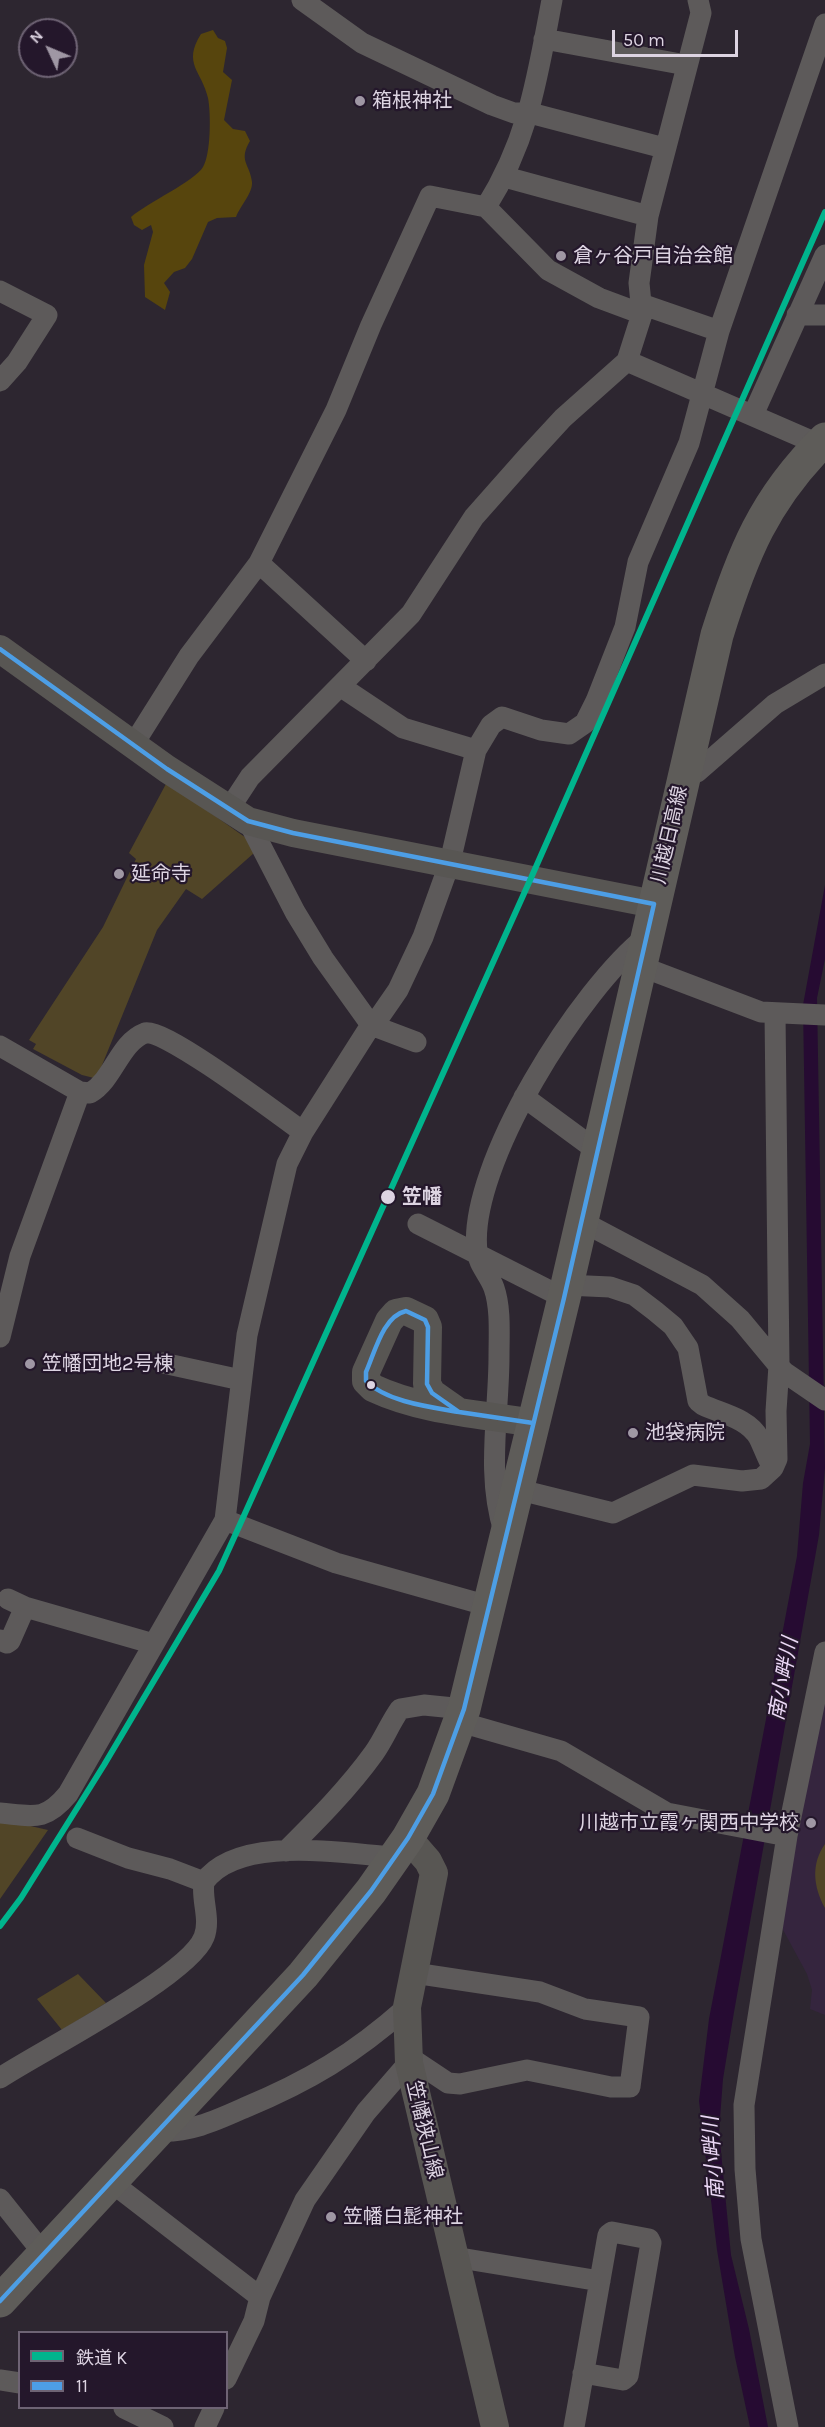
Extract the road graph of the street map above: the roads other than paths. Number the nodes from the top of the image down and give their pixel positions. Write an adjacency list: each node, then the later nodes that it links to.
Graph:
1 (302, 0): 7 (street)
2 (552, 0): 5 (street)
3 (698, 0): 6 (street)
4 (825, 24): 17 (street)
5 (544, 39): 6 (street); 7 (street)
6 (686, 65): 8 (street)
7 (530, 113): 8 (street); 9 (street)
8 (664, 148): 11 (street)
9 (505, 177): 10 (street); 11 (street)
10 (486, 207): 14 (street); 23 (street)
11 (648, 216): 14 (street)
12 (825, 255): 15 (street)
13 (0, 291): 19 (street)
14 (642, 309): 17 (street); 18 (street)
15 (797, 315): 16 (street); 21 (street)
16 (825, 315)
17 (719, 331): 20 (street)
18 (627, 361): 20 (street); 25 (street)
19 (0, 381)
20 (701, 393): 21 (street); 29 (street)
21 (753, 415): 22 (street)
22 (823, 444): 30 (main road, 川越日高線)
23 (258, 563): 25 (street); 28 (street)
24 (0, 649): 28 (street)
25 (366, 661): 27 (street)
26 (825, 674): 30 (street)
27 (340, 687): 29 (street); 31 (street)
28 (133, 746): 31 (street)
29 (476, 750): 32 (street)
30 (684, 776): 33 (main road, 川越日高線)
31 (238, 815): 32 (street); 37 (street)
32 (450, 862): 33 (street); 37 (street)
33 (654, 904): 34 (main road, 川越日高線)
34 (644, 951): 35 (street); 41 (street); 43 (main road, 川越日高線)
35 (775, 1013): 36 (street); 50 (street)
36 (825, 1015)
37 (371, 1025): 38 (street); 42 (street)
38 (416, 1042)
39 (0, 1046): 40 (street)
40 (80, 1092): 42 (street); 48 (street)
41 (524, 1097): 43 (street); 46 (street)
42 (303, 1132): 51 (street)
43 (597, 1150): 44 (main road, 川越日高線)
44 (581, 1221): 47 (main road, 川越日高線); 50 (street)
45 (418, 1224): 46 (street)
46 (477, 1254): 47 (street); 54 (street)
47 (565, 1292): 55 (main road, 川越日高線); 56 (street)
48 (0, 1337)
49 (163, 1363): 51 (street)
50 (782, 1369): 52 (street); 56 (street)
51 (241, 1380): 58 (street)
52 (825, 1400)
53 (459, 1412): 54 (street)
54 (495, 1417): 55 (street); 59 (street)
55 (533, 1423): 57 (main road, 川越日高線)
56 (773, 1468): 57 (street)
57 (516, 1489): 59 (main road, 川越日高線)
58 (225, 1520): 60 (street); 62 (street)
59 (506, 1535): 60 (main road, 川越日高線)
60 (488, 1603): 64 (main road, 川越日高線)
61 (0, 1640): 62 (street)
62 (154, 1644): 65 (street)
63 (825, 1652): 66 (street)
64 (462, 1716): 66 (street); 68 (main road, 川越日高線); 69 (street)
65 (0, 1813)
66 (783, 1835): 93 (street)
67 (77, 1838): 70 (street)
68 (401, 1848): 69 (street); 71 (street, 笠幡狭山線); 75 (main road, 川越日高線)
69 (286, 1851): 70 (street)
70 (204, 1882): 74 (street)
71 (414, 1973): 72 (street, 笠幡狭山線); 73 (street)
72 (407, 2007): 73 (street, 笠幡狭山線); 75 (street)
73 (409, 2063): 79 (street, 笠幡狭山線); 81 (street)
74 (0, 2078)
75 (157, 2131): 76 (main road, 川越日高線)
76 (111, 2182): 78 (main road, 川越日高線); 81 (street)
77 (0, 2199): 78 (street)
78 (43, 2253): 82 (main road, 川越日高線)
79 (454, 2257): 80 (street); 91 (street, 笠幡狭山線)
80 (600, 2281): 83 (street); 83 (street)
81 (260, 2297): 84 (street)
82 (0, 2301)
83 (583, 2373): 92 (street)
84 (228, 2375)
85 (0, 2380): 86 (street)
86 (18, 2383)
87 (126, 2409): 89 (street)
88 (214, 2409): 90 (street)
89 (163, 2427)
90 (205, 2427)
91 (495, 2427)
92 (574, 2427)
93 (788, 2427)

